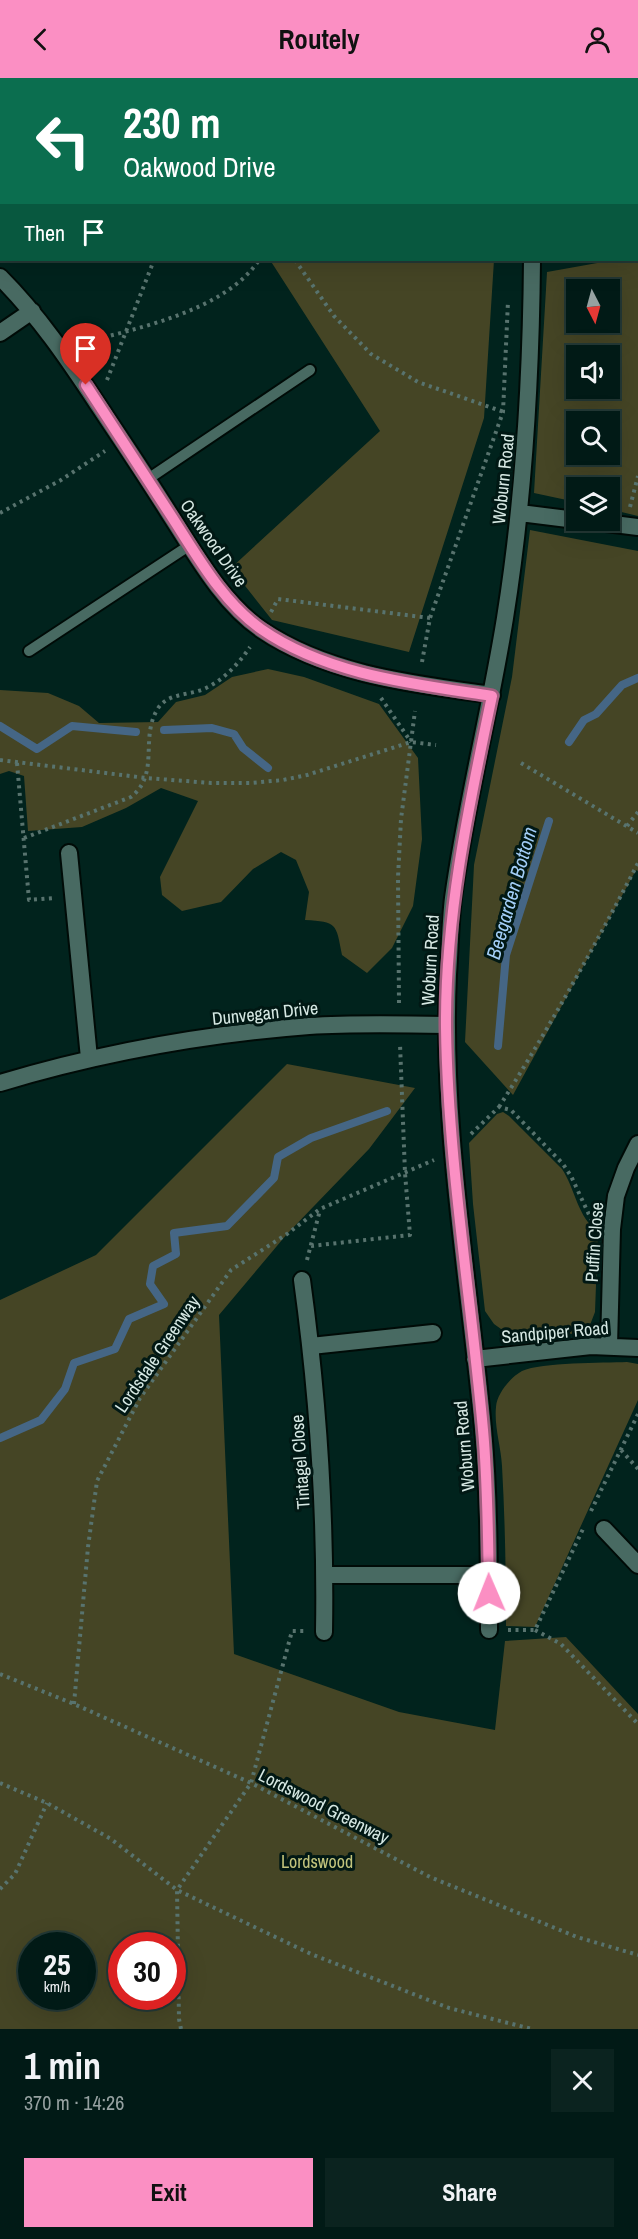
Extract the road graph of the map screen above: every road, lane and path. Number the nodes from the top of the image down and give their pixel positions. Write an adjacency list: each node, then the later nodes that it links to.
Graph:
1 (154, 261): 8 (path)
2 (258, 261): 8 (path)
3 (296, 261): 13 (path)
4 (532, 261): 14 (street, Woburn Road)
5 (0, 278): 7 (street, Oakwood Drive)
6 (508, 295): 13 (path)
7 (32, 312): 9 (street); 10 (street, Oakwood Drive)
8 (126, 332): 10 (path); 12 (path)
9 (0, 333)
10 (62, 349): 12 (street, Oakwood Drive)
11 (310, 370): 17 (lane)
12 (98, 403): 15 (street, Oakwood Drive)
13 (503, 412): 14 (path); 23 (path)
14 (529, 414): 19 (street, Woburn Road)
15 (122, 440): 17 (street, Oakwood Drive); 18 (path)
16 (638, 476): 21 (path)
17 (148, 479): 22 (street, Oakwood Drive)
18 (0, 513)
19 (520, 513): 20 (street); 28 (street, Woburn Road)
20 (566, 519)
21 (632, 526)
22 (190, 545): 24 (street, Oakwood Drive); 25 (lane)
23 (430, 618): 24 (path); 26 (path)
24 (262, 630): 27 (street, Oakwood Drive); 35 (path)
25 (29, 651)
26 (422, 662)
27 (364, 673): 28 (street, Oakwood Drive); 30 (path)
28 (492, 696): 44 (street, Woburn Road)
29 (415, 711): 30 (path)
30 (411, 742): 31 (path); 35 (path); 43 (path)
31 (436, 745)
32 (0, 760): 33 (path)
33 (17, 763): 35 (path); 39 (path)
34 (521, 763): 37 (path)
35 (146, 777): 39 (path)
36 (638, 812): 37 (path)
37 (627, 826): 38 (path)
38 (638, 832)
39 (24, 838): 42 (path)
40 (69, 852): 42 (street)
41 (638, 863): 47 (path)
42 (73, 896): 45 (street)
43 (400, 1024): 44 (street, Dunvegan Drive); 45 (street, Dunvegan Drive); 50 (path)
44 (446, 1025): 49 (street, Woburn Road)
45 (89, 1058): 46 (street, Dunvegan Drive)
46 (0, 1083)
47 (499, 1107): 49 (path); 52 (path)
48 (638, 1144): 52 (street, Puffin Close)
49 (453, 1152): 50 (path, Lordsdale Greenway); 59 (street, Woburn Road)
50 (405, 1173): 51 (path, Lordsdale Greenway); 53 (path)
51 (320, 1209): 53 (path); 71 (path, Lordsdale Greenway)
52 (612, 1229): 57 (street, Puffin Close)
53 (311, 1246): 54 (path)
54 (302, 1280): 56 (street, Tintagel Close)
55 (433, 1333): 56 (street)
56 (311, 1346): 65 (street, Tintagel Close)
57 (609, 1346): 58 (street, Sandpiper Road); 59 (street, Sandpiper Road)
58 (638, 1348)
59 (475, 1359): 66 (street, Woburn Road)
60 (638, 1414): 61 (path)
61 (621, 1450): 62 (path); 68 (path)
62 (638, 1469)
63 (604, 1529): 64 (street)
64 (638, 1565)
65 (325, 1575): 66 (street); 69 (street, Tintagel Close)
66 (489, 1575): 67 (street, Woburn Road)
67 (489, 1630): 68 (path)
68 (535, 1630): 72 (path)
69 (324, 1632): 74 (path)
70 (0, 1674): 71 (path, Lordswood Greenway)
71 (74, 1704): 74 (path, Lordswood Greenway)
72 (638, 1724)
73 (0, 1783): 75 (path)
74 (251, 1783): 77 (path); 78 (path, Lordswood Greenway)
75 (47, 1803): 76 (path); 77 (path)
76 (0, 1889)
77 (177, 1890): 79 (path); 80 (path)
78 (638, 1955)
79 (181, 2029)
80 (532, 2029)

